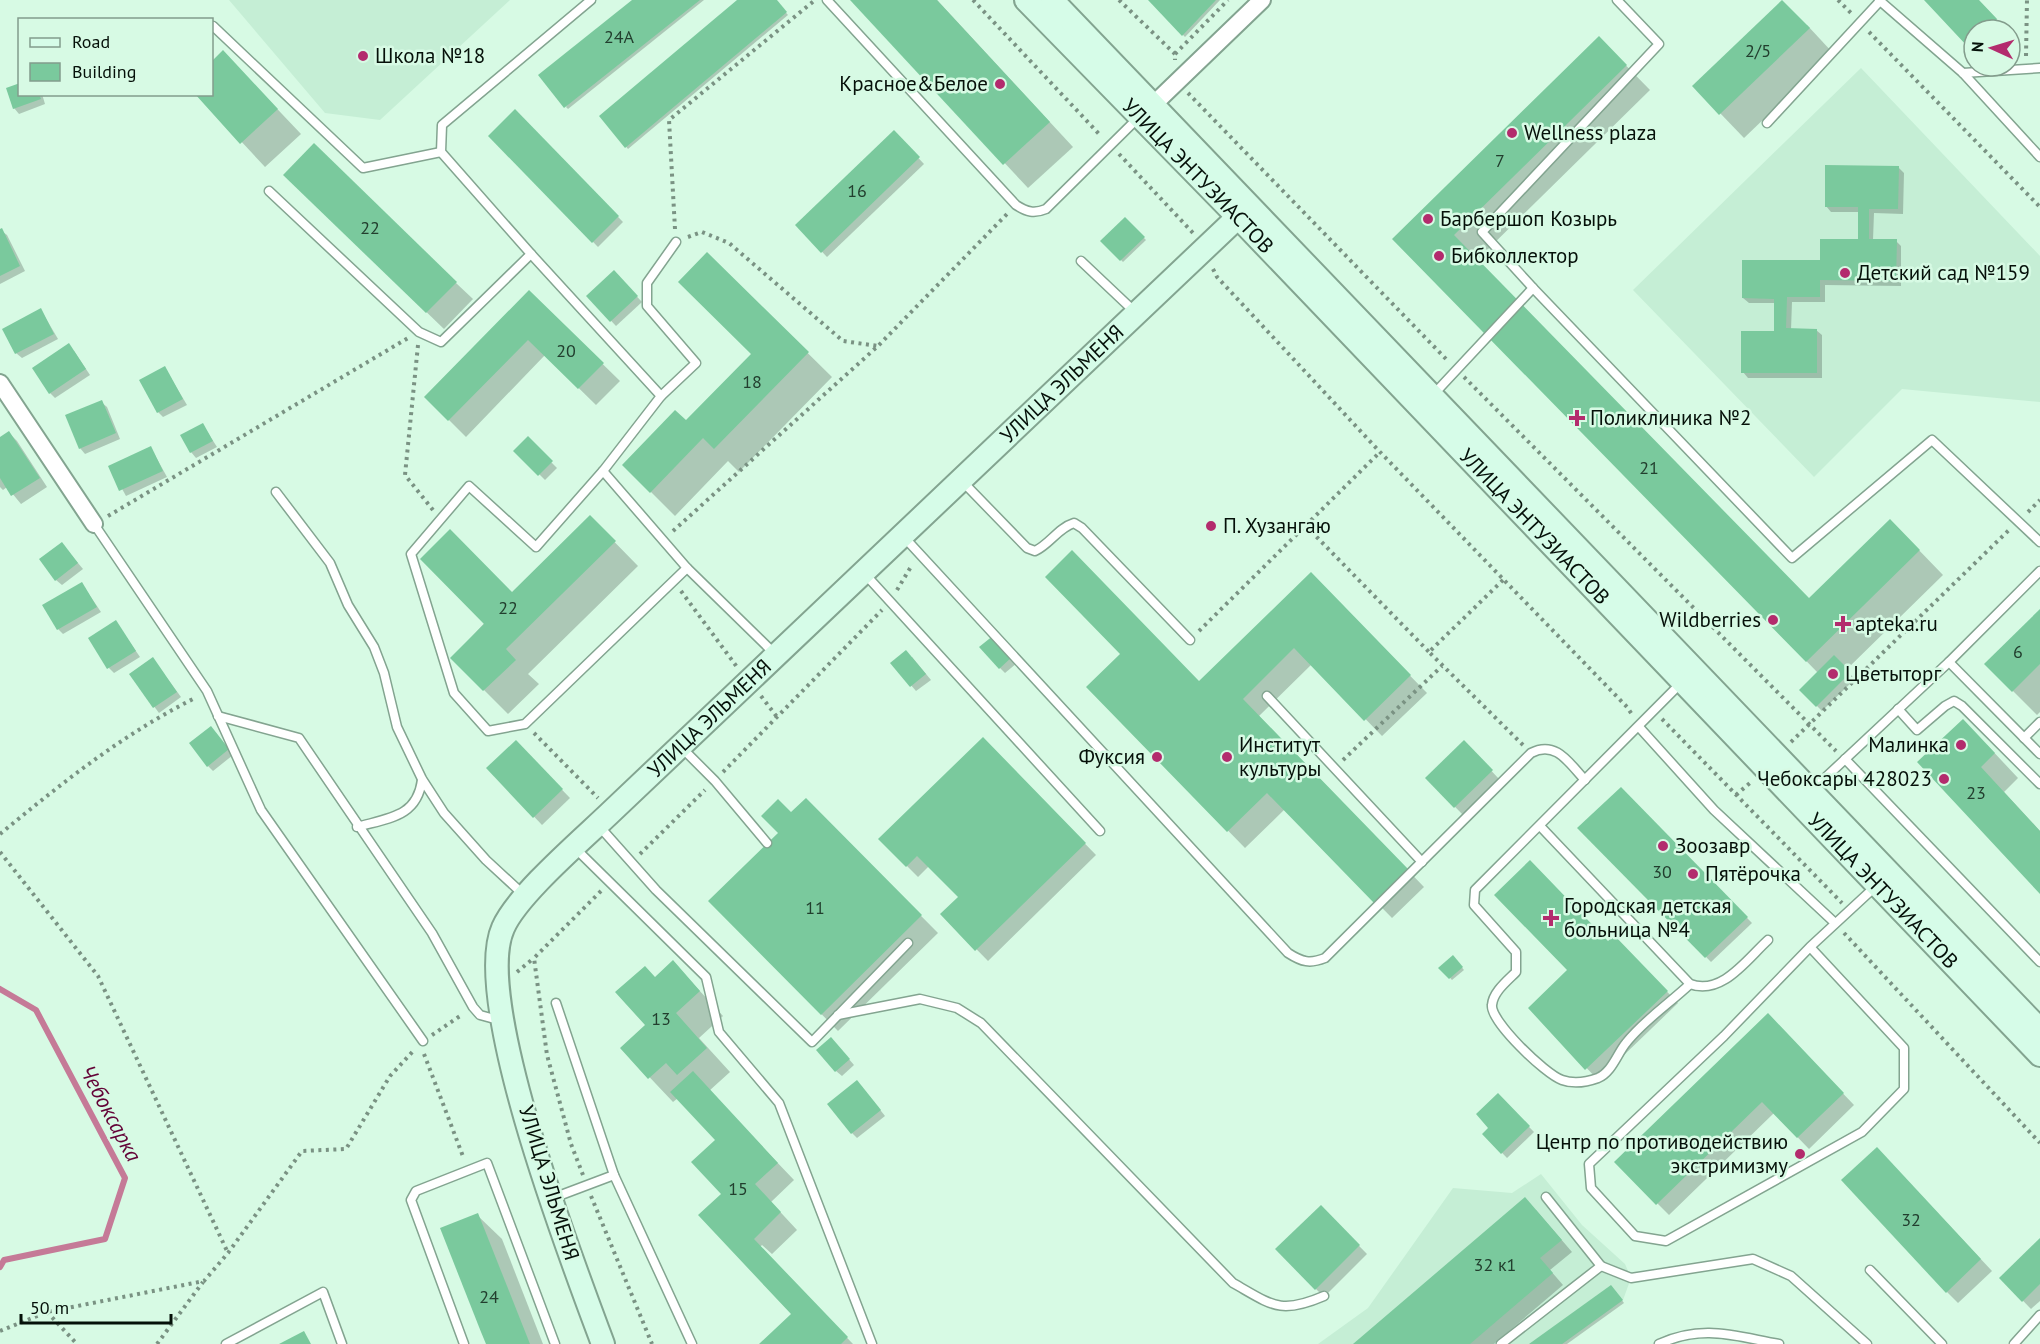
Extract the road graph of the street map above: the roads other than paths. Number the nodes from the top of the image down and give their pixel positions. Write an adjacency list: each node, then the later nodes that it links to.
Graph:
1 (591, 0): 15 (lane)
2 (827, 0): 13 (lane)
3 (1026, 0): 13 (main road, УЛИЦА ЭНТУЗИАСТОВ)
4 (1052, 0): 13 (main road, УЛИЦА ЭНТУЗИАСТОВ)
5 (1262, 0): 13 (street)
6 (1617, 0): 22 (lane)
7 (1880, 1): 11 (lane); 14 (lane)
8 (213, 26): 15 (lane)
9 (2040, 68): 10 (lane)
10 (2022, 69)
11 (1962, 72)
12 (1968, 78): 16 (lane)
13 (1147, 110): 18 (main road, УЛИЦА ЭНТУЗИАСТОВ); 26 (main road, УЛИЦА ЭНТУЗИАСТОВ)
14 (1767, 123)
15 (441, 152): 20 (lane)
16 (2040, 157)
17 (269, 191): 20 (lane)
18 (1238, 217): 23 (main road, УЛИЦА ЭЛЬМЕНЯ); 26 (main road, УЛИЦА ЭНТУЗИАСТОВ)
19 (676, 242): 25 (lane)
20 (531, 254): 25 (lane)
21 (1081, 261): 23 (lane)
22 (1533, 288): 26 (lane); 32 (lane)
23 (1137, 314): 28 (main road, УЛИЦА ЭЛЬМЕНЯ)
24 (0, 383): 30 (street)
25 (661, 396): 27 (lane)
26 (1427, 402): 39 (main road, УЛИЦА ЭНТУЗИАСТОВ)
27 (603, 471): 33 (lane); 33 (lane)
28 (962, 481): 31 (main road, УЛИЦА ЭЛЬМЕНЯ); 36 (lane)
29 (276, 492): 49 (lane)
30 (94, 524): 42 (lane)
31 (903, 536): 35 (main road, УЛИЦА ЭЛЬМЕНЯ); 59 (lane)
32 (2040, 542)
33 (687, 568): 37 (lane)
34 (2040, 571): 38 (lane)
35 (863, 573): 37 (main road, УЛИЦА ЭЛЬМЕНЯ); 56 (lane)
36 (1190, 640)
37 (776, 655): 46 (main road, УЛИЦА ЭЛЬМЕНЯ)
38 (1949, 662): 41 (lane); 45 (lane)
39 (1688, 676): 44 (lane); 52 (main road, УЛИЦА ЭНТУЗИАСТОВ)
40 (1267, 696): 59 (lane)
41 (1899, 709): 48 (lane); 51 (lane)
42 (218, 716): 55 (lane); 72 (lane)
43 (2040, 722): 45 (lane)
44 (1639, 727): 50 (lane); 62 (lane)
45 (2024, 738): 47 (lane)
46 (680, 746): 53 (main road, УЛИЦА ЭЛЬМЕНЯ); 57 (lane)
47 (2040, 754)
48 (1845, 759): 52 (lane); 66 (lane)
49 (422, 779): 55 (lane); 61 (lane)
50 (1585, 780): 54 (lane); 59 (lane)
51 (2040, 784)
52 (1804, 797): 60 (main road, УЛИЦА ЭНТУЗИАСТОВ)
53 (604, 818): 58 (main road, УЛИЦА ЭЛЬМЕНЯ); 69 (lane)
54 (1540, 826): 67 (lane); 67 (lane)
55 (357, 827): 70 (lane)
56 (1100, 831)
57 (766, 843)
58 (575, 848): 61 (main road, УЛИЦА ЭЛЬМЕНЯ); 88 (lane)
59 (1422, 862)
60 (1883, 879): 62 (lane); 71 (main road, УЛИЦА ЭНТУЗИАСТОВ); 73 (main road, УЛИЦА ЭНТУЗИАСТОВ)
61 (526, 897): 70 (main road, УЛИЦА ЭЛЬМЕНЯ)
62 (1835, 923): 65 (lane)
63 (1768, 940): 67 (lane)
64 (908, 943): 69 (lane)
65 (1810, 947): 65 (lane)
66 (2040, 962)
67 (1690, 984)
68 (556, 1004): 74 (lane)
69 (838, 1015): 79 (lane)
70 (503, 1021): 76 (main road, УЛИЦА ЭЛЬМЕНЯ)
71 (2040, 1030)
72 (423, 1041)
73 (2040, 1055)
74 (614, 1175): 76 (lane); 87 (lane)
75 (1546, 1197): 77 (lane)
76 (549, 1199): 86 (main road, УЛИЦА ЭЛЬМЕНЯ)
77 (1601, 1266): 89 (lane); 92 (lane)
78 (1870, 1270): 93 (lane)
79 (1324, 1296)
80 (2040, 1316): 94 (lane)
81 (1677, 1340): 90 (lane); 91 (lane)
82 (225, 1344): 83 (lane)
83 (342, 1344)
84 (464, 1344): 85 (lane)
85 (555, 1344)
86 (603, 1344)
87 (692, 1344)
88 (872, 1344)
89 (1501, 1344)
90 (1659, 1344)
91 (1779, 1344)
92 (1867, 1344)
93 (1942, 1344)
94 (2014, 1344)

